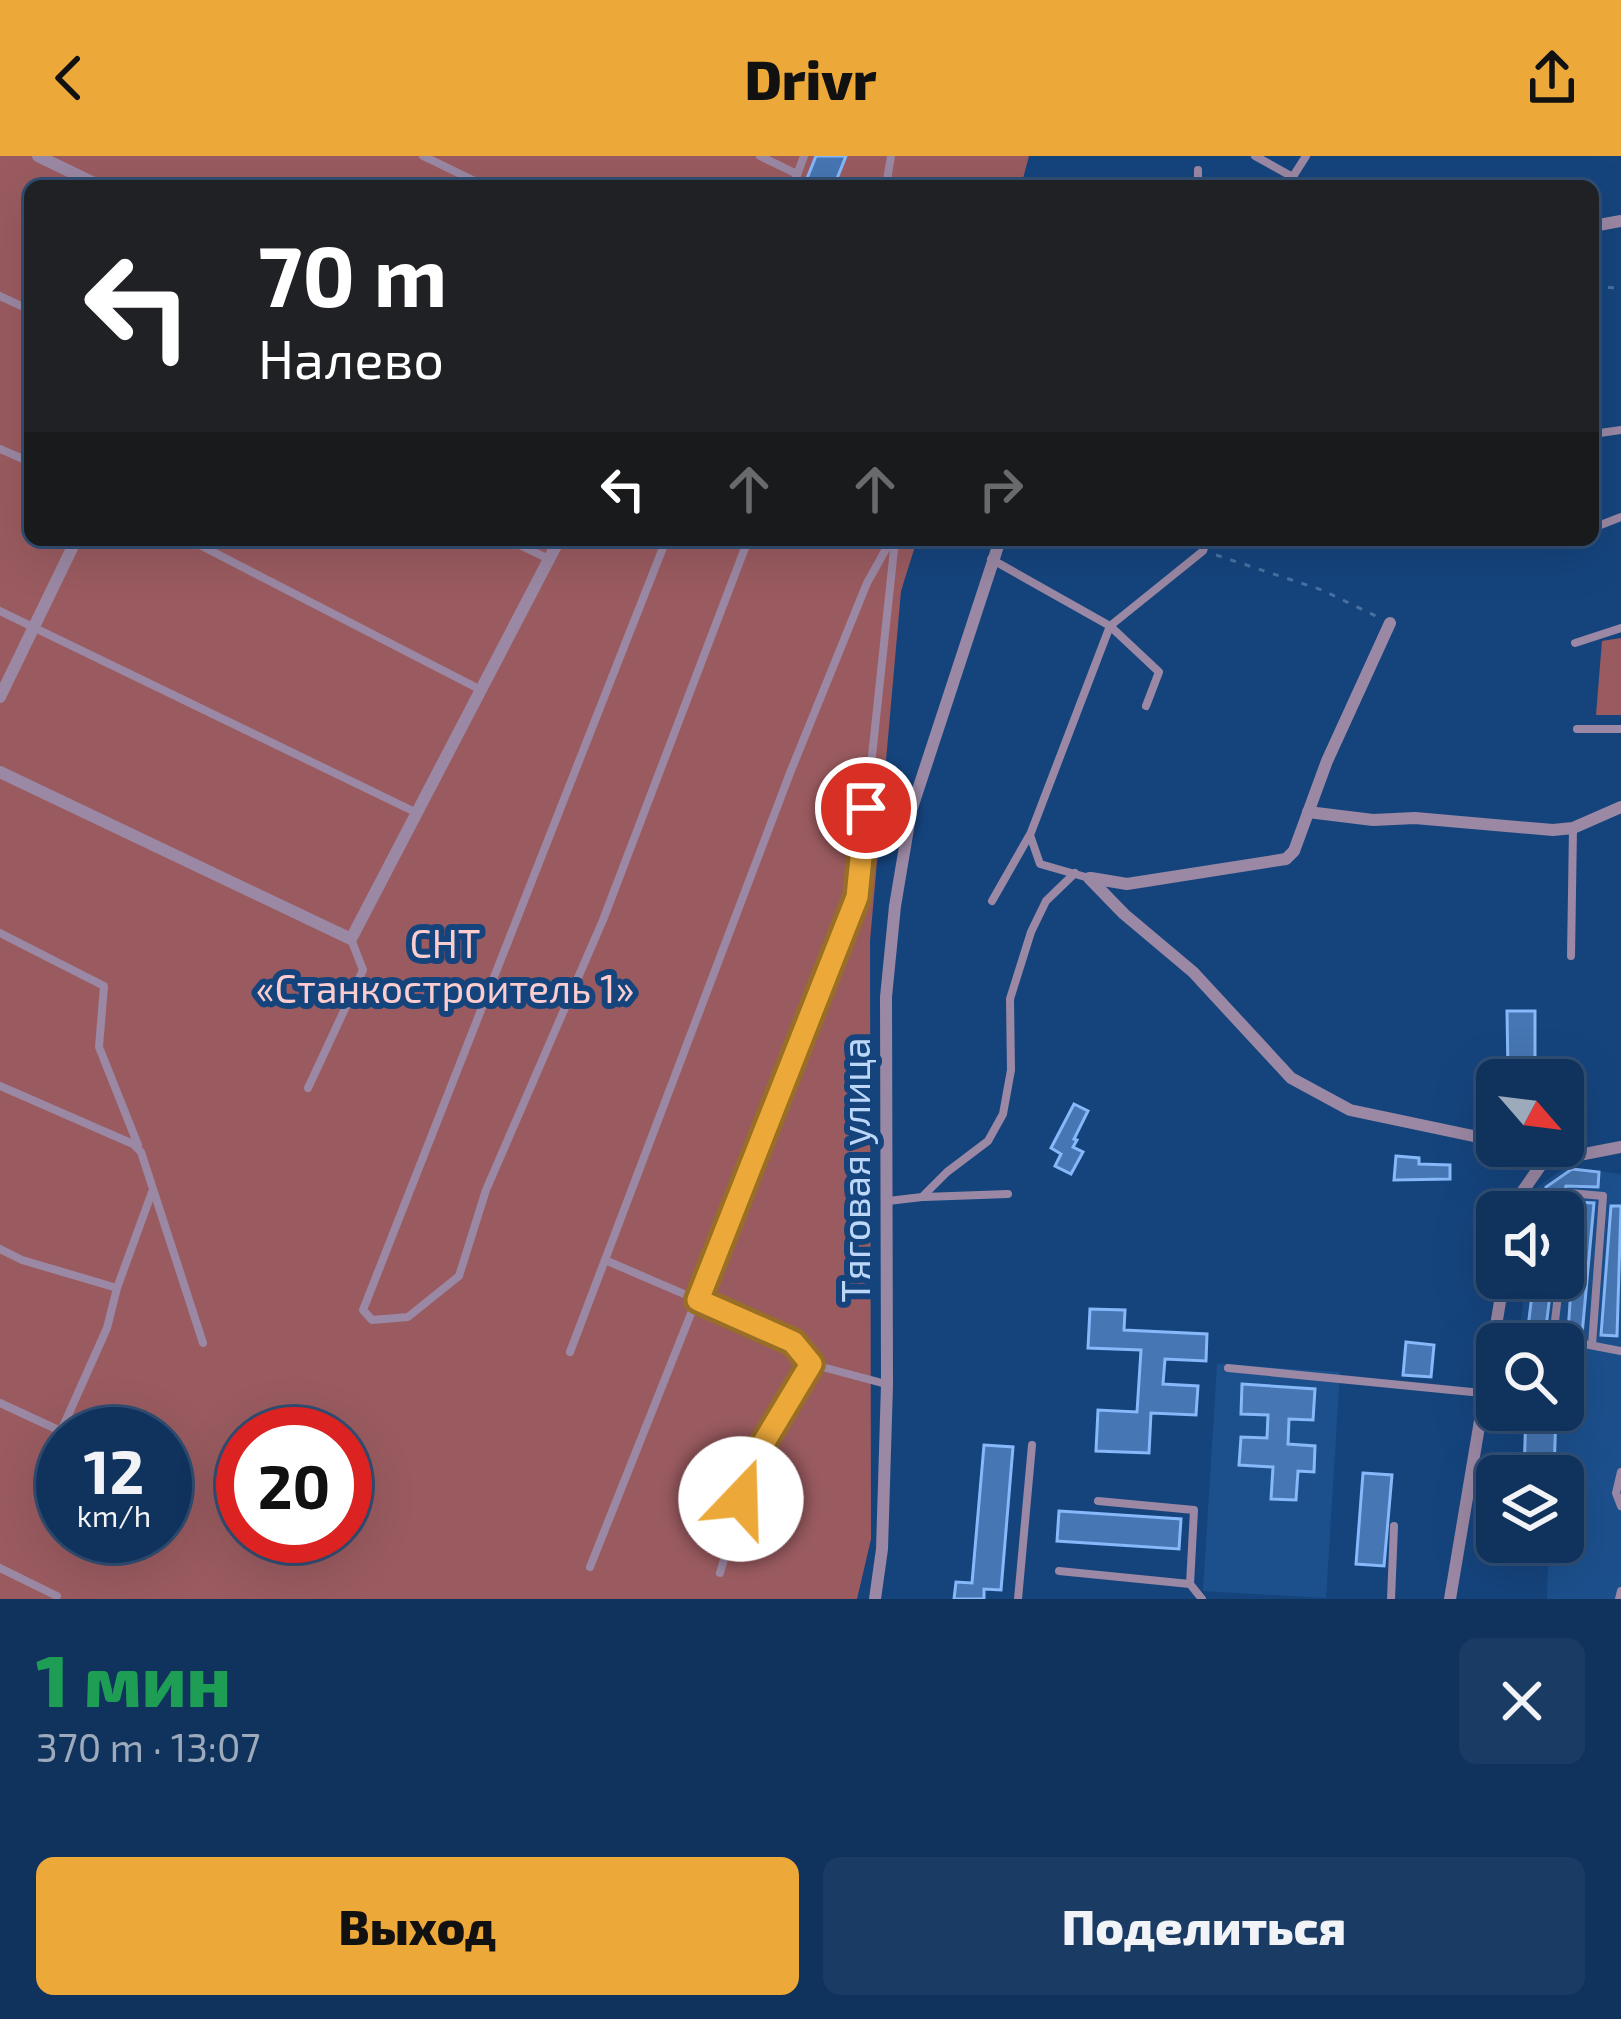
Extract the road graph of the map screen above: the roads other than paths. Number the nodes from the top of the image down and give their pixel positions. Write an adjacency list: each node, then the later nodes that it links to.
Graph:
1 (38, 156): 8 (street)
2 (423, 156): 9 (lane)
3 (760, 156): 7 (lane)
4 (804, 156): 7 (lane)
5 (1255, 156): 12 (lane)
6 (1198, 170): 11 (lane)
7 (797, 173): 10 (lane)
8 (88, 180)
9 (473, 180)
10 (795, 180)
11 (1198, 180)
12 (1288, 180)
13 (73, 546): 28 (street)
14 (202, 546): 31 (lane)
15 (522, 546): 23 (lane)
16 (556, 546): 23 (street)
17 (665, 546): 18 (lane)
18 (746, 546)
19 (889, 546): 60 (lane)
20 (892, 546): 63 (lane)
21 (997, 546): 24 (street, Тяговая улица)
22 (1204, 546): 27 (lane)
23 (549, 559): 31 (street)
24 (991, 559): 27 (lane); 58 (street, Тяговая улица)
25 (0, 611): 28 (lane)
26 (1390, 623): 38 (street)
27 (1109, 626): 33 (lane); 41 (lane)
28 (34, 627): 32 (street); 39 (lane)
29 (1621, 628): 30 (lane)
30 (1575, 643)
31 (481, 690): 39 (street)
32 (0, 697)
33 (1146, 706)
34 (1577, 729): 35 (lane)
35 (1621, 729)
36 (0, 772): 46 (street)
37 (1621, 807): 40 (street)
38 (1309, 812): 40 (street); 43 (street)
39 (417, 813): 46 (street)
40 (1573, 828): 47 (lane)
41 (1030, 835): 42 (lane); 44 (lane)
42 (1075, 873): 43 (lane); 57 (lane)
43 (1090, 878): 50 (street)
44 (992, 901)
45 (0, 933): 52 (lane)
46 (351, 939): 49 (lane)
47 (1571, 956)
48 (0, 1086): 52 (lane)
49 (308, 1088)
50 (1476, 1137)
51 (1621, 1147): 53 (street)
52 (141, 1152): 54 (lane)
53 (1584, 1154)
54 (153, 1189): 61 (lane); 64 (lane)
55 (1008, 1194): 57 (lane)
56 (1584, 1194): 65 (lane)
57 (922, 1197): 58 (lane)
58 (886, 1202): 70 (street, Тяговая улица)
59 (0, 1249): 61 (lane)
60 (605, 1261): 63 (lane); 67 (lane)
61 (117, 1288): 73 (lane)
62 (1558, 1299): 65 (lane)
63 (698, 1300): 68 (lane); 81 (lane)
64 (203, 1342)
65 (1592, 1345): 66 (lane)
66 (1621, 1351)
67 (570, 1352)
68 (811, 1364): 70 (lane); 84 (lane)
69 (1228, 1368): 71 (lane)
70 (887, 1385): 87 (street, Тяговая улица)
71 (1476, 1392)
72 (0, 1403): 74 (lane)
73 (74, 1407)
74 (36, 1419)
75 (1476, 1431): 91 (street)
76 (1032, 1445): 88 (lane)
77 (1621, 1472): 79 (lane)
78 (1098, 1501): 85 (lane)
79 (1621, 1507)
80 (1394, 1526): 90 (lane)
81 (590, 1567)
82 (0, 1568): 86 (lane)
83 (1059, 1571): 85 (lane)
84 (720, 1574)
85 (1190, 1584): 89 (lane)
86 (57, 1596)
87 (875, 1599)
88 (1018, 1599)
89 (1202, 1599)
90 (1391, 1599)
91 (1450, 1599)

